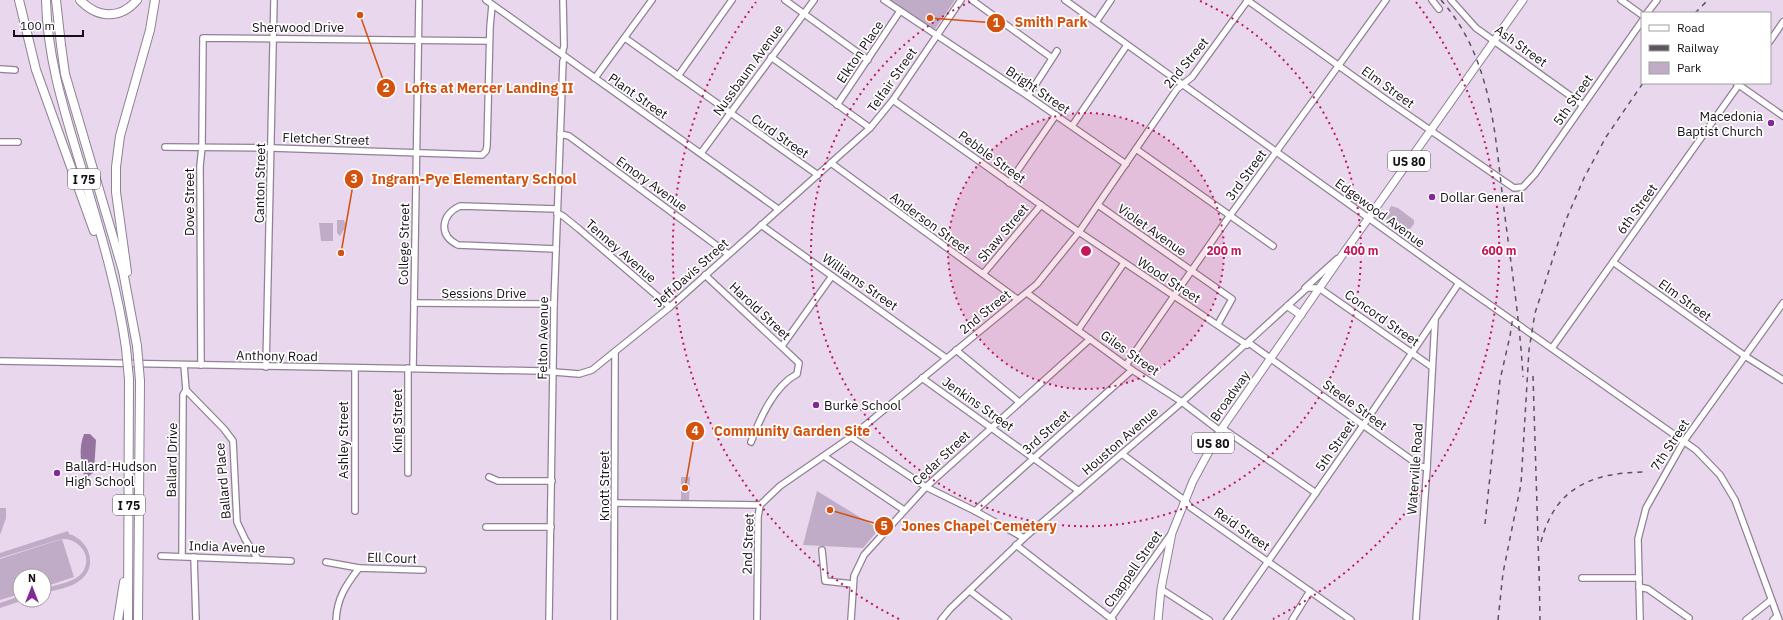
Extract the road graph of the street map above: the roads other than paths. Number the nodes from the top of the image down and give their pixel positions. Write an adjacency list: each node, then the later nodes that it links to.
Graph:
1 (19, 0): 100 (highway)
2 (44, 0): 100 (highway, I 75)
3 (56, 0): 105 (highway, I 75)
4 (80, 0): 5 (highway)
5 (137, 0)
6 (155, 0): 105 (highway)
7 (274, 0): 38 (street, Canton Street)
8 (419, 0): 40 (street, College Street)
9 (486, 0): 27 (street, Plant Street)
10 (563, 0): 46 (street, Felton Avenue)
11 (652, 0): 39 (street)
12 (732, 0): 53 (street)
13 (785, 0): 31 (street)
14 (814, 0): 31 (street, Nussbaum Avenue)
15 (884, 0): 29 (street, Bright Street)
16 (961, 0): 36 (street, Telfair Street)
17 (972, 0): 48 (street)
18 (1065, 0): 33 (street, Edgewood Avenue)
19 (1111, 0): 33 (street)
20 (1247, 0): 50 (street, Elm Street); 55 (street, 2nd Street)
21 (1386, 0): 50 (street, 3rd Street)
22 (1432, 0): 28 (street)
23 (1451, 0): 41 (street, Ash Street)
24 (1523, 0): 41 (main road, US 80)
25 (1621, 0): 32 (street)
26 (1657, 0): 30 (street)
27 (492, 5): 43 (street); 46 (street, Plant Street)
28 (1439, 9)
29 (900, 11): 36 (street, Bright Street); 49 (street, Elkton Place)
30 (1648, 12)
31 (804, 14): 47 (street, Nussbaum Avenue); 49 (street)
32 (1641, 14)
33 (1096, 22): 44 (street, Edgewood Avenue)
34 (1641, 22): 60 (street, 5th Street)
35 (1783, 22): 42 (street)
36 (938, 35): 57 (street, Bright Street); 58 (street, Telfair Street)
37 (203, 38): 38 (street, Sherwood Drive); 71 (street, Dove Street)
38 (273, 38): 40 (street, Sherwood Drive); 72 (street, Canton Street)
39 (625, 38): 53 (street, Curd Street); 54 (street)
40 (418, 40): 43 (street, Sherwood Drive); 75 (street, College Street)
41 (1493, 40): 60 (street, Ash Street); 66 (main road, US 80)
42 (1771, 40)
43 (489, 41): 75 (street, Fletcher Street)
44 (1127, 45): 55 (street, Edgewood Avenue); 64 (street)
45 (1058, 51): 48 (street)
46 (563, 55): 54 (street, Plant Street); 67 (street, Felton Avenue)
47 (771, 57): 59 (street); 61 (street, Nussbaum Avenue)
48 (1052, 58): 57 (street)
49 (868, 60): 59 (street, Elkton Place)
50 (1340, 66): 66 (street, Elm Street); 74 (street, 3rd Street)
51 (0, 69): 52 (street)
52 (15, 70)
53 (678, 76): 61 (street, Curd Street)
54 (595, 78): 76 (street, Plant Street)
55 (1182, 84): 73 (street, 2nd Street); 74 (street, Edgewood Avenue)
56 (1738, 84): 63 (street); 94 (street, 6th Street)
57 (1028, 96): 62 (street, Bright Street)
58 (893, 100): 65 (street, Telfair Street); 80 (street, Pebble Street)
59 (837, 104): 65 (street)
60 (1583, 105): 81 (street, 5th Street)
61 (730, 114): 76 (street, Nussbaum Avenue); 79 (street, Curd Street)
62 (1056, 115): 64 (street, Bright Street); 80 (street)
63 (1783, 116)
64 (1072, 126): 78 (street, Bright Street)
65 (870, 128): 77 (street, Telfair Street)
66 (1430, 131): 81 (street, Elm Street); 87 (main road, US 80)
67 (560, 134): 85 (street, Felton Avenue); 92 (street, Emory Avenue)
68 (0, 142): 69 (street)
69 (18, 142)
70 (165, 147): 71 (street, Fletcher Street)
71 (202, 147): 72 (street, Fletcher Street); 129 (street, Dove Street)
72 (272, 148): 75 (street, Fletcher Street); 131 (street, Canton Street)
73 (1136, 149): 78 (street, 2nd Street); 86 (street)
74 (1276, 152): 86 (street, 3rd Street); 87 (street, Edgewood Avenue)
75 (416, 153): 108 (street, College Street)
76 (701, 154): 84 (street, Plant Street)
77 (831, 163): 79 (street, Jeff Davis Street); 97 (street, Anderson Street)
78 (1126, 164): 83 (street, 2nd Street)
79 (818, 176): 84 (street, Jeff Davis Street)
80 (1009, 183): 82 (street, Pebble Street)
81 (1519, 188)
82 (1040, 205): 89 (street, Pebble Street); 97 (street, Shaw Street)
83 (1098, 206): 89 (street, 2nd Street); 96 (street, Violet Avenue)
84 (778, 209): 88 (street, Jeff Davis Street)
85 (557, 211): 91 (street, Felton Avenue); 91 (street); 112 (street, Tenney Avenue)
86 (1231, 216): 90 (street); 96 (street, 3rd Street)
87 (1369, 218): 93 (main road, US 80); 101 (street, Edgewood Avenue)
88 (761, 225): 92 (street, Jeff Davis Street); 99 (street, Williams Street)
89 (1079, 232): 95 (street, Wood Street); 104 (street, 2nd Street)
90 (1273, 246)
91 (556, 249): 110 (street, Felton Avenue)
92 (728, 254): 98 (street, Jeff Davis Street)
93 (1342, 254): 102 (main road, US 80); 103 (street, Houston Avenue)
94 (1613, 262): 120 (street, 6th Street); 124 (street, Elm Street)
95 (1124, 263): 106 (street, Wood Street); 116 (street)
96 (1192, 271): 106 (street, 3rd Street); 115 (street, Violet Avenue)
97 (983, 274): 107 (street, Anderson Street)
98 (706, 275): 112 (street, Jeff Davis Street); 119 (street, Harold Street)
99 (832, 276): 119 (street); 125 (street, Williams Street)
100 (113, 278): 170 (highway, I 75, bridge)
101 (1459, 283): 114 (street, 5th Street); 120 (street, Edgewood Avenue)
102 (1319, 288): 103 (street); 113 (main road, Broadway / US 80); 123 (street, Concord Street)
103 (1302, 291): 111 (street, Houston Avenue)
104 (1027, 293): 107 (street, 2nd Street); 116 (street, Giles Street)
105 (129, 297): 193 (highway, I 75, bridge)
106 (1173, 297): 115 (street, Wood Street); 130 (street, 3rd Street)
107 (1017, 299): 121 (street, 2nd Street)
108 (414, 303): 110 (street, Sessions Drive); 134 (street, College Street)
109 (1783, 303): 124 (street, 7th Street)
110 (554, 304): 136 (street, Felton Avenue)
111 (1288, 306): 113 (main road); 118 (street, Houston Avenue)
112 (670, 307): 122 (street, Jeff Davis Street)
113 (1301, 315): 126 (main road, Broadway / US 80)
114 (1435, 320): 123 (street, 5th Street); 132 (street, Waterville Road)
115 (1218, 324): 118 (street, Wood Street)
116 (1078, 330): 117 (street, Giles Street)
117 (1090, 339): 130 (street, Giles Street); 140 (street, Cedar Street)
118 (1248, 344): 126 (street, Wood Street); 141 (street, Houston Avenue)
119 (782, 346): 147 (street, Harold Street)
120 (1552, 348): 146 (street, Edgewood Avenue)
121 (956, 350): 125 (street, 2nd Street); 140 (street)
122 (615, 352): 136 (street, Jeff Davis Street); 159 (street, Knott Street)
123 (1412, 353): 132 (street, Concord Street); 142 (street, 5th Street)
124 (1745, 356): 138 (street, Elm Street); 146 (street, 7th Street)
125 (946, 358): 137 (street, 2nd Street)
126 (1271, 358): 142 (street, Steele Street); 144 (main road, Broadway / US 80)
127 (0, 361): 128 (street, Anthony Road)
128 (184, 365): 129 (street, Anthony Road); 139 (street, Ballard Drive)
129 (201, 365): 131 (street, Anthony Road)
130 (1126, 365): 135 (street, Giles Street)
131 (266, 367): 133 (street, Anthony Road)
132 (1432, 367): 151 (street, Waterville Road)
133 (355, 368): 134 (street, Anthony Road); 162 (street, Ashley Street)
134 (410, 368): 136 (street, Anthony Road); 152 (street, King Street)
135 (1132, 370): 141 (street, Giles Street); 150 (street, 3rd Street)
136 (553, 372): 154 (street, Felton Avenue)
137 (922, 378): 143 (street, Jenkins Street); 145 (street, 2nd Street)
138 (1783, 380)
139 (186, 390): 172 (street, Ballard Drive); 174 (street, Ballard Place)
140 (1019, 402): 143 (street, Cedar Street)
141 (1182, 402): 144 (street, Giles Street); 148 (street, Houston Avenue)
142 (1364, 424): 151 (street, Steele Street); 157 (street, 5th Street)
143 (992, 427): 150 (street, Jenkins Street); 155 (street, Cedar Street)
144 (1221, 429): 157 (street, Giles Street); 158 (main road, Broadway / US 80)
145 (851, 437): 149 (street, 2nd Street); 155 (street)
146 (1684, 441): 181 (street, 7th Street); 187 (street, Edgewood Avenue)
147 (751, 442)
148 (1122, 454): 156 (street, Houston Avenue); 158 (street, Reid Street)
149 (824, 456): 160 (street, 2nd Street); 161 (street)
150 (1034, 458): 156 (street, Jenkins Street); 163 (street, 3rd Street)
151 (1427, 468): 207 (street, Waterville Road)
152 (408, 474)
153 (489, 477): 154 (street)
154 (552, 481): 165 (street, Felton Avenue)
155 (926, 487): 161 (street, Cedar Street); 163 (street)
156 (1079, 491): 167 (street, Houston Avenue)
157 (1316, 492): 175 (street, 5th Street)
158 (1184, 500): 166 (main road, Broadway / US 80); 175 (street, Reid Street)
159 (615, 503): 160 (street); 197 (street, Knott Street)
160 (760, 505): 198 (street, 2nd Street)
161 (904, 510): 182 (street, Cedar Street)
162 (354, 511)
163 (975, 511): 167 (street)
164 (486, 527): 165 (street)
165 (551, 527): 196 (street, Felton Avenue)
166 (1172, 533): 184 (main road, Broadway / US 80); 189 (street, Chappell Street)
167 (1024, 538): 168 (street, Houston Avenue)
168 (1016, 545): 185 (street, Houston Avenue); 189 (street)
169 (822, 550): 182 (street)
170 (128, 552): 191 (highway); 192 (highway, I 75)
171 (161, 556): 172 (street, India Avenue)
172 (182, 556): 173 (street, India Avenue)
173 (194, 557): 174 (street, India Avenue); 194 (street)
174 (258, 559): 176 (street, India Avenue)
175 (1269, 560): 186 (street, Reid Street); 204 (street, 5th Street)
176 (291, 561)
177 (326, 562): 178 (street, Ell Court)
178 (360, 568): 179 (street, Ell Court); 195 (street, Ell Court)
179 (423, 570)
180 (1582, 578): 181 (street)
181 (1639, 578): 183 (street, 7th Street)
182 (853, 584): 199 (street, Cedar Street)
183 (1639, 587): 188 (street); 208 (street, 7th Street)
184 (1161, 589): 202 (main road, Broadway / US 80); 203 (street)
185 (970, 590): 200 (street, Houston Avenue); 201 (street)
186 (1310, 591): 205 (street); 206 (street, Reid Street)
187 (1771, 600): 190 (street, Edgewood Avenue); 209 (street)
188 (1689, 618)
189 (1112, 619)
190 (1777, 619)
191 (118, 620)
192 (128, 620)
193 (138, 620)
194 (196, 620)
195 (336, 620)
196 (549, 620)
197 (614, 620)
198 (757, 620)
199 (851, 620)
200 (941, 620)
201 (1008, 620)
202 (1158, 620)
203 (1209, 620)
204 (1227, 620)
205 (1292, 620)
206 (1351, 620)
207 (1416, 620)
208 (1640, 620)
209 (1746, 620)

